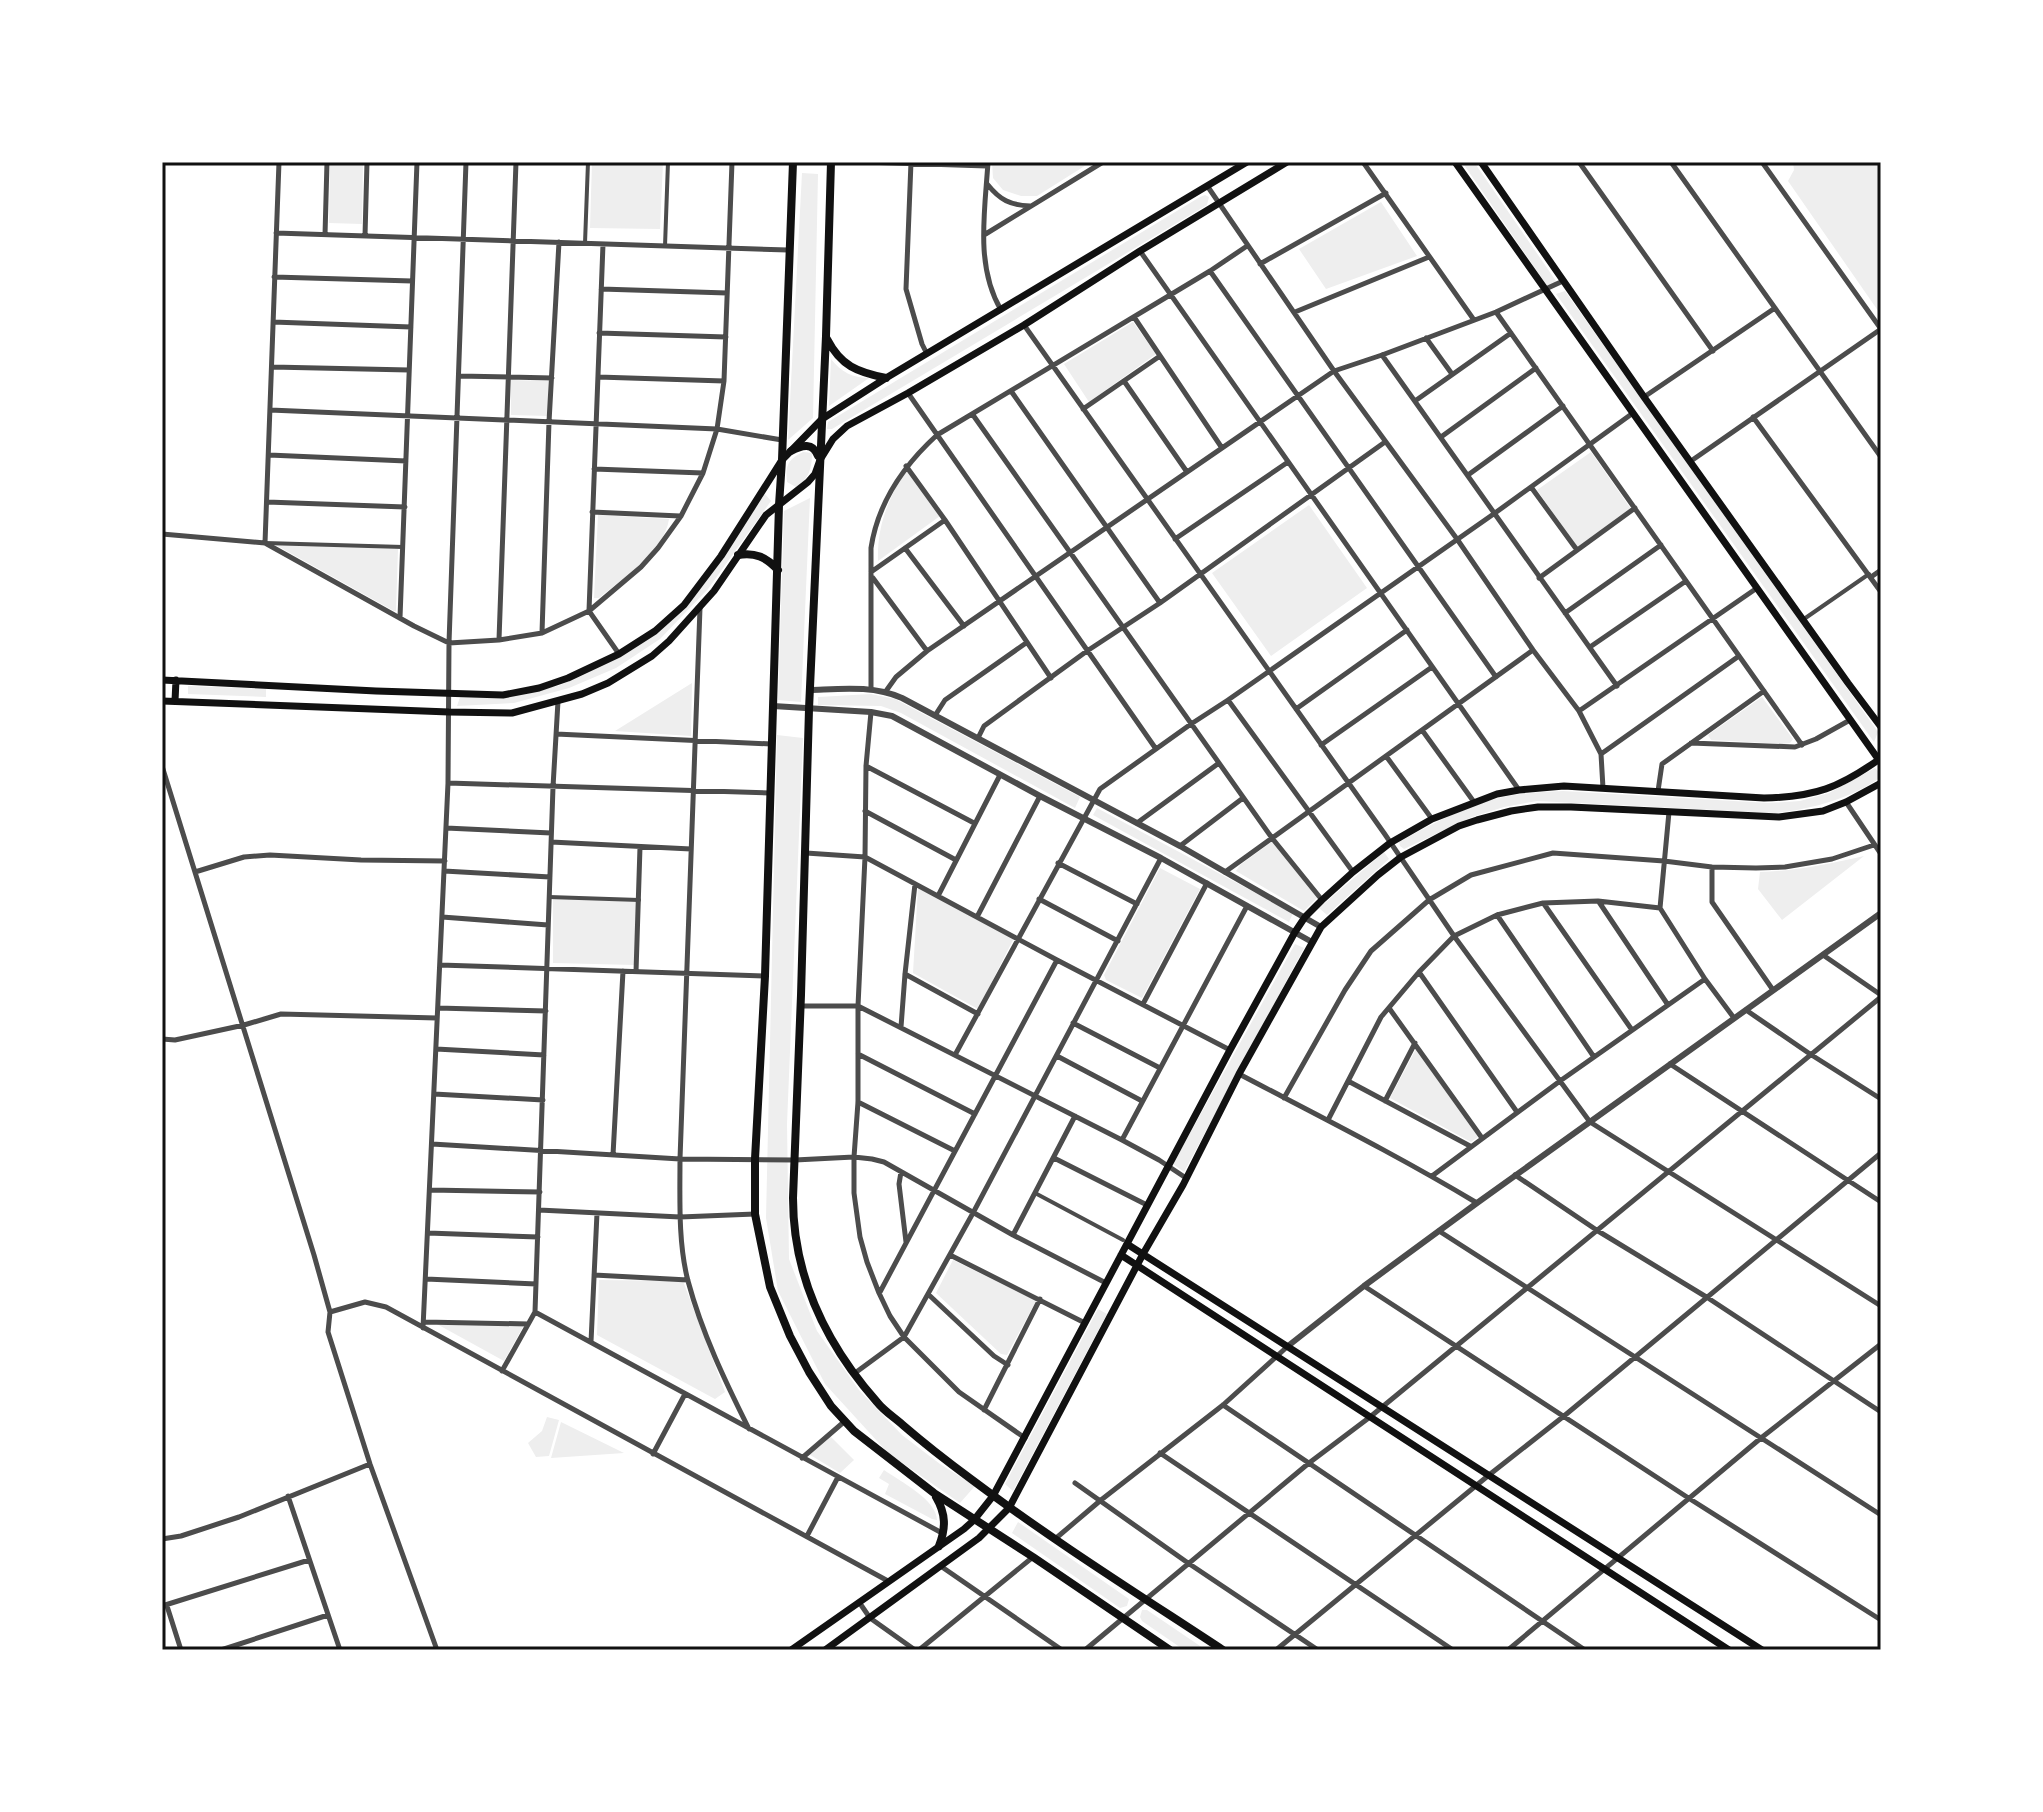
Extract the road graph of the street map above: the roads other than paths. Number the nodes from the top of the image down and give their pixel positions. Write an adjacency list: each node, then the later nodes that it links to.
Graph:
1 (279, 162): 29 (street)
2 (327, 162): 30 (street)
3 (367, 162): 32 (street)
4 (417, 162): 33 (street)
5 (466, 162): 34 (street)
6 (516, 162): 35 (street)
7 (588, 162): 37 (street)
8 (668, 162): 39 (street)
9 (732, 162): 41 (street)
10 (793, 162): 42 (main road)
11 (831, 162): 66 (main road)
12 (864, 162): 21 (street)
13 (1103, 162): 28 (street)
14 (1287, 162): 27 (main road)
15 (1363, 162): 26 (street)
16 (1455, 162): 51 (main road)
17 (1481, 162): 49 (main road)
18 (1579, 162): 69 (street)
19 (1671, 162): 54 (street)
20 (1762, 162): 63 (street)
21 (911, 163): 22 (street); 70 (street)
22 (988, 164): 24 (street)
23 (1241, 164): 25 (main road)
24 (987, 184): 28 (street); 31 (street)
25 (1208, 187): 27 (street); 55 (main road)
26 (1386, 193): 44 (street); 45 (street)
27 (1218, 203): 40 (street); 43 (main road)
28 (1030, 206): 31 (street)
29 (276, 233): 30 (street); 47 (street)
30 (325, 235): 32 (street)
31 (984, 235): 55 (street)
32 (365, 236): 33 (street)
33 (414, 238): 34 (street); 48 (street)
34 (464, 239): 35 (street); 80 (street)
35 (514, 241): 36 (street); 81 (street)
36 (559, 242): 37 (street); 83 (street)
37 (585, 243): 38 (street)
38 (603, 244): 39 (street); 50 (street)
39 (665, 246): 41 (street)
40 (1247, 246): 45 (street); 46 (street)
41 (729, 248): 42 (street); 52 (street)
42 (788, 250): 108 (main road)
43 (1140, 251): 53 (street); 61 (main road)
44 (1429, 257): 56 (street); 59 (street)
45 (1260, 264): 56 (street)
46 (1210, 271): 53 (street); 89 (street)
47 (274, 277): 48 (street); 60 (street)
48 (412, 281): 62 (street)
49 (1563, 281): 51 (street); 90 (main road)
50 (601, 289): 52 (street); 64 (street)
51 (1546, 290): 57 (street); 95 (main road)
52 (727, 293): 67 (street)
53 (1171, 295): 58 (street); 103 (street)
54 (1775, 308): 69 (street); 78 (street)
55 (1002, 310): 70 (main road)
56 (1295, 312): 77 (street)
57 (1496, 312): 59 (street); 65 (street)
58 (1134, 317): 72 (street); 73 (street)
59 (1474, 320): 68 (street)
60 (273, 322): 62 (street); 74 (street)
61 (1024, 325): 73 (street); 88 (main road)
62 (411, 327): 76 (street)
63 (1881, 329): 78 (street)
64 (599, 333): 67 (street); 82 (street)
65 (1511, 333): 75 (street); 79 (street)
66 (826, 336): 84 (main road); 100 (main road)
67 (726, 337): 85 (street)
68 (1426, 338): 71 (street); 79 (street)
69 (1713, 351): 90 (street)
70 (927, 354): 84 (main road)
71 (1382, 355): 77 (street); 91 (street)
72 (1160, 356): 86 (street); 111 (street)
73 (1053, 366): 87 (street); 93 (street)
74 (272, 367): 76 (street); 94 (street)
75 (1536, 368): 92 (street); 107 (street)
76 (409, 370): 97 (street)
77 (1334, 371): 89 (street); 109 (street)
78 (1820, 371): 98 (street); 114 (street)
79 (1452, 374): 91 (street)
80 (459, 376): 81 (street); 99 (street)
81 (507, 377): 83 (street); 101 (street)
82 (598, 377): 85 (street); 104 (street)
83 (552, 378): 102 (street)
84 (886, 378): 100 (main road)
85 (724, 381): 105 (street)
86 (1124, 381): 93 (street); 123 (street)
87 (1011, 391): 96 (street); 137 (street)
88 (908, 393): 106 (street); 116 (main road)
89 (1297, 396): 103 (street); 122 (street)
90 (1644, 397): 118 (main road)
91 (1415, 401): 107 (street)
92 (1563, 406): 110 (street); 125 (street)
93 (1083, 409): 128 (street)
94 (270, 410): 97 (street); 113 (street)
95 (1633, 413): 110 (street); 157 (main road)
96 (973, 415): 106 (street); 146 (street)
97 (407, 416): 99 (street); 117 (street)
98 (1753, 417): 118 (street); 153 (street)
99 (457, 418): 101 (street); 173 (street)
100 (822, 419): 112 (main road); 116 (main road)
101 (505, 420): 102 (street); 172 (street)
102 (549, 422): 104 (street); 171 (street)
103 (1260, 422): 111 (street); 119 (street)
104 (596, 424): 105 (street); 121 (street)
105 (717, 429): 108 (street); 124 (street)
106 (937, 435): 120 (street); 154 (street)
107 (1441, 437): 125 (street)
108 (782, 440): 115 (main road)
109 (1385, 442): 122 (street); 140 (street)
110 (1589, 444): 126 (street); 132 (street)
111 (1222, 448): 123 (street)
112 (791, 451): 115 (main road); 116 (main road)
113 (269, 455): 117 (street); 129 (street)
114 (1881, 457)
115 (782, 460): 130 (main road); 179 (main road)
116 (820, 460): 130 (main road); 191 (main road)
117 (406, 461): 131 (street)
118 (1691, 461): 167 (main road)
119 (1288, 462): 127 (street); 139 (street)
120 (906, 466): 136 (street); 152 (street)
121 (594, 469): 124 (street); 133 (street)
122 (1348, 469): 127 (street); 148 (street)
123 (1187, 472): 128 (street)
124 (703, 473): 135 (street)
125 (1468, 475): 134 (street)
126 (1531, 487): 134 (street); 145 (street)
127 (1312, 495): 151 (street); 159 (street)
128 (1147, 499): 137 (street); 139 (street)
129 (267, 502): 131 (street); 141 (street)
130 (779, 505): 147 (main road); 149 (main road)
131 (405, 507): 143 (street)
132 (1635, 508): 142 (street); 145 (street)
133 (592, 512): 135 (street); 163 (street)
134 (1495, 513): 140 (street); 155 (street)
135 (681, 516): 163 (street)
136 (945, 520): 144 (street); 160 (street)
137 (1107, 527): 146 (street); 161 (street)
138 (162, 534): 141 (street)
139 (1175, 539): 151 (street)
140 (1457, 539): 148 (street); 176 (street)
141 (265, 543): 143 (street); 165 (street)
142 (1661, 545): 156 (street); 164 (street)
143 (403, 547): 165 (street)
144 (905, 548): 152 (street); 168 (street)
145 (1577, 550): 155 (street)
146 (1071, 552): 154 (street); 169 (street)
147 (738, 555): 149 (main road); 162 (main road)
148 (1418, 567): 159 (street); 183 (street)
149 (778, 570): 202 (main road)
150 (1881, 570): 153 (street)
151 (1200, 573): 161 (street); 182 (street)
152 (872, 575): 177 (street); 190 (street)
153 (1870, 576): 158 (street); 167 (street)
154 (1035, 577): 160 (street); 178 (street)
155 (1539, 578): 164 (street)
156 (1686, 581): 166 (street); 175 (street)
157 (1757, 588): 166 (street); 211 (main road)
158 (1881, 592)
159 (1380, 593): 170 (street); 182 (street)
160 (999, 603): 168 (street); 174 (street)
161 (1160, 603): 169 (street)
162 (700, 608): 199 (main road); 217 (street)
163 (589, 611): 171 (street); 179 (street)
164 (1565, 613): 175 (street)
165 (400, 618): 173 (street)
166 (1713, 619): 180 (street); 188 (street)
167 (1802, 620): 213 (main road)
168 (964, 626): 177 (street)
169 (1124, 627): 178 (street); 212 (street)
170 (1407, 630): 181 (street); 206 (street)
171 (542, 633): 172 (street)
172 (499, 640): 173 (street)
173 (449, 643): 195 (street)
174 (1026, 643): 184 (street); 210 (street)
175 (1590, 647): 188 (street)
176 (1533, 650): 183 (street); 207 (street)
177 (927, 651): 193 (street)
178 (1087, 651): 184 (street); 222 (street)
179 (619, 654): 195 (main road)
180 (1739, 656): 194 (street); 223 (street)
181 (1432, 667): 200 (street); 220 (street)
182 (1269, 671): 196 (street); 206 (street)
183 (1496, 677): 200 (street)
184 (1051, 678): 216 (street)
185 (162, 680): 186 (main road)
186 (176, 680): 187 (main road); 198 (main road)
187 (280, 686): 189 (main road); 201 (main road)
188 (1617, 686): 207 (street)
189 (327, 688): 192 (main road); 203 (main road)
190 (871, 689): 191 (street); 193 (street)
191 (809, 690): 205 (main road)
192 (376, 691): 195 (main road); 204 (main road)
193 (886, 691): 210 (street)
194 (1764, 691): 218 (street); 221 (street)
195 (449, 693): 208 (street)
196 (1228, 700): 212 (street); 245 (street)
197 (162, 701): 198 (main road)
198 (175, 701): 201 (main road)
199 (558, 701): 208 (main road); 215 (street)
200 (1458, 703): 214 (street); 235 (street)
201 (280, 705): 203 (main road)
202 (773, 706): 205 (street); 219 (main road)
203 (327, 707): 204 (main road)
204 (376, 709): 208 (main road)
205 (809, 709): 209 (street); 260 (main road)
206 (1296, 709): 220 (street)
207 (1579, 711): 223 (street)
208 (449, 712): 230 (street)
209 (871, 712): 228 (street); 229 (street)
210 (936, 714): 216 (street)
211 (1850, 720): 221 (street); 225 (main road)
212 (1191, 724): 222 (street); 226 (street)
213 (1881, 727)
214 (1422, 730): 224 (street); 242 (street)
215 (556, 734): 217 (street); 233 (street)
216 (978, 738): 241 (street)
217 (695, 741): 219 (street); 237 (street)
218 (1691, 743): 221 (street); 236 (street)
219 (771, 744): 238 (main road)
220 (1321, 745): 231 (street)
221 (1802, 745)
222 (1156, 749): 241 (street)
223 (1601, 754): 234 (street)
224 (1386, 756): 231 (street); 248 (street)
225 (1880, 760): 236 (main road)
226 (1219, 763): 240 (street); 250 (street)
227 (162, 766): 271 (street)
228 (866, 766): 244 (street); 249 (street)
229 (1000, 775): 239 (street); 249 (street)
230 (448, 783): 233 (street); 251 (street)
231 (1348, 783): 245 (street); 255 (street)
232 (1881, 783): 243 (main road)
233 (553, 787): 237 (street); 252 (street)
234 (1603, 788): 235 (main road); 236 (main road)
235 (1519, 790): 242 (main road)
236 (1658, 791)
237 (693, 792): 238 (street); 259 (street)
238 (770, 793): 309 (main road)
239 (1040, 796): 247 (street); 291 (street)
240 (1243, 798): 253 (street); 257 (street)
241 (1093, 800): 247 (street); 250 (street)
242 (1474, 802): 248 (main road)
243 (1846, 802): 246 (main road); 256 (street)
244 (865, 811): 262 (street); 265 (street)
245 (1308, 812): 253 (street); 273 (street)
246 (1669, 812): 263 (main road); 267 (street)
247 (1083, 818): 264 (street); 268 (street)
248 (1432, 819): 255 (main road)
249 (974, 823): 265 (street)
250 (1137, 823): 257 (street)
251 (446, 828): 252 (street); 266 (street)
252 (551, 833): 254 (street)
253 (1272, 838): 272 (street); 281 (street)
254 (551, 842): 258 (street); 274 (street)
255 (1390, 843): 263 (street); 273 (main road)
256 (1874, 845): 261 (street); 269 (street)
257 (1180, 846): 272 (street)
258 (640, 847): 259 (street); 280 (street)
259 (691, 849): 307 (street)
260 (806, 853): 262 (street); 316 (main road)
261 (1881, 854)
262 (865, 857): 276 (street); 317 (street)
263 (1401, 857): 282 (street); 294 (main road)
264 (1161, 858): 275 (street); 285 (street)
265 (956, 860): 277 (street)
266 (445, 861): 270 (street); 271 (street)
267 (1664, 861): 269 (street); 282 (street); 287 (street)
268 (1058, 863): 279 (street); 285 (street)
269 (1712, 867): 312 (street)
270 (444, 871): 274 (street); 290 (street)
271 (195, 872): 326 (street)
272 (1225, 872): 292 (street)
273 (1353, 872): 281 (main road)
274 (550, 877): 278 (street)
275 (1207, 883): 286 (street); 314 (street)
276 (915, 884): 277 (street); 308 (street)
277 (938, 896): 291 (street)
278 (549, 897): 280 (street); 293 (street)
279 (1039, 899): 297 (street); 298 (street)
280 (639, 900): 305 (street)
281 (1322, 900): 292 (main road)
282 (1429, 900): 296 (street); 348 (street)
283 (1598, 901): 284 (street); 287 (street); 315 (street)
284 (1543, 903): 289 (street); 329 (street)
285 (1137, 904): 298 (street)
286 (1247, 906): 295 (street); 327 (street)
287 (1660, 908): 310 (street)
288 (1881, 913): 300 (street)
289 (1497, 915): 296 (street); 339 (street)
290 (442, 917): 293 (street); 302 (street)
291 (977, 917): 297 (street)
292 (1305, 917): 294 (street); 295 (main road)
293 (548, 925): 303 (street)
294 (1321, 927): 299 (main road)
295 (1295, 932): 299 (street); 333 (main road)
296 (1454, 936): 306 (street); 345 (street)
297 (1017, 939): 301 (street); 322 (street)
298 (1118, 941): 311 (street)
299 (1312, 942): 342 (main road)
300 (1822, 954): 312 (street); 313 (street)
301 (1057, 960): 311 (street); 343 (street)
302 (440, 965): 303 (street); 318 (street)
303 (547, 969): 304 (street); 321 (street)
304 (623, 971): 305 (street); 367 (street)
305 (636, 972): 307 (street)
306 (1419, 972): 319 (street); 355 (street)
307 (686, 973): 309 (street); 370 (street)
308 (905, 974): 322 (street); 328 (street)
309 (765, 976): 371 (main road)
310 (1705, 979): 315 (street); 324 (street)
311 (1097, 981): 314 (street); 325 (street)
312 (1773, 990): 320 (street)
313 (1881, 996): 335 (street)
314 (1143, 1004): 327 (street)
315 (1668, 1005): 329 (street)
316 (801, 1006): 317 (street); 372 (main road)
317 (858, 1006): 328 (street); 334 (street)
318 (438, 1008): 321 (street); 323 (street)
319 (1389, 1008): 331 (street); 344 (street)
320 (1746, 1010): 324 (street); 335 (street)
321 (546, 1011): 336 (street)
322 (978, 1014): 337 (street)
323 (437, 1018): 326 (street); 332 (street)
324 (1734, 1018): 340 (street)
325 (1073, 1023): 338 (street); 341 (street)
326 (244, 1025): 330 (street); 416 (street)
327 (1183, 1026): 333 (street); 341 (street)
328 (901, 1027): 337 (street)
329 (1632, 1030): 339 (street)
330 (162, 1039)
331 (1415, 1043): 352 (street); 360 (street)
332 (436, 1049): 336 (street); 346 (street)
333 (1230, 1050): 373 (main road)
334 (858, 1054): 353 (street); 356 (street)
335 (1810, 1054): 349 (street); 354 (street)
336 (544, 1055): 350 (street)
337 (955, 1055): 343 (street)
338 (1057, 1056): 347 (street); 351 (street)
339 (1594, 1057): 345 (street)
340 (1670, 1064): 354 (street); 359 (street)
341 (1160, 1068): 351 (street)
342 (1239, 1074): 348 (street); 378 (main road)
343 (995, 1076): 347 (street); 356 (street)
344 (1348, 1081): 352 (street); 358 (street)
345 (1560, 1081): 355 (street); 359 (street)
346 (434, 1094): 350 (street); 362 (street)
347 (1035, 1096): 357 (street); 389 (street)
348 (1284, 1098): 358 (street)
349 (1881, 1099)
350 (543, 1100): 364 (street)
351 (1142, 1101): 361 (street)
352 (1385, 1101): 363 (street)
353 (858, 1102): 365 (street); 368 (street)
354 (1742, 1111): 374 (street); 379 (street)
355 (1517, 1112): 360 (street)
356 (975, 1114): 365 (street)
357 (1075, 1116): 361 (street); 369 (street)
358 (1328, 1120): 377 (street)
359 (1590, 1122): 374 (street); 376 (street)
360 (1482, 1138): 363 (street)
361 (1122, 1140): 373 (street)
362 (432, 1144): 364 (street); 380 (street)
363 (1470, 1146): 377 (street)
364 (541, 1151): 367 (street); 382 (street)
365 (955, 1151): 381 (street)
366 (1881, 1153): 379 (street)
367 (613, 1155): 370 (street)
368 (854, 1157): 372 (street); 375 (street); 411 (street)
369 (1054, 1158): 383 (street); 386 (street)
370 (680, 1159): 371 (street); 391 (street)
371 (755, 1159): 372 (street); 390 (main road)
372 (795, 1160): 430 (main road)
373 (1168, 1166): 378 (street); 386 (main road)
374 (1669, 1170): 393 (street); 397 (street)
375 (901, 1172): 381 (street); 398 (street)
376 (1515, 1175): 385 (street); 393 (street)
377 (1432, 1176): 385 (street)
378 (1186, 1178): 400 (main road)
379 (1848, 1181): 384 (street); 397 (street)
380 (430, 1190): 382 (street); 394 (street)
381 (933, 1190): 389 (street); 398 (street)
382 (540, 1192): 387 (street)
383 (1035, 1193): 395 (street); 399 (street)
384 (1881, 1202)
385 (1477, 1203): 392 (street)
386 (1147, 1205): 399 (main road)
387 (539, 1210): 388 (street); 396 (street)
388 (597, 1213): 391 (street); 404 (street)
389 (973, 1213): 395 (street); 401 (street)
390 (755, 1214): 391 (street); 439 (main road)
391 (680, 1217): 406 (street)
392 (1439, 1231): 409 (street); 410 (street)
393 (1598, 1231): 410 (street); 413 (street)
394 (428, 1233): 396 (street); 405 (street)
395 (1013, 1235): 407 (street)
396 (538, 1237): 408 (street)
397 (1776, 1239): 413 (street); 415 (street)
398 (906, 1242): 411 (street)
399 (1125, 1242): 400 (main road); 402 (main road)
400 (1143, 1254): 403 (main road); 424 (main road)
401 (950, 1255): 412 (street); 414 (street)
402 (1121, 1255): 403 (main road); 407 (main road)
403 (1137, 1265): 426 (main road); 457 (main road)
404 (594, 1275): 406 (street); 422 (street)
405 (426, 1279): 408 (street); 420 (street)
406 (688, 1280): 440 (street)
407 (1106, 1283): 418 (main road)
408 (536, 1284): 417 (street)
409 (1364, 1286): 424 (street); 425 (street)
410 (1527, 1287): 425 (street); 427 (street)
411 (879, 1293): 421 (street)
412 (929, 1295): 421 (street); 428 (street)
413 (1708, 1298): 427 (street); 431 (street)
414 (1040, 1299): 418 (street); 428 (street)
415 (1881, 1306)
416 (330, 1312): 420 (street); 447 (street)
417 (535, 1312): 419 (street); 422 (street)
418 (1086, 1323): 441 (main road)
419 (528, 1324): 420 (street); 429 (street)
420 (424, 1325): 429 (street)
421 (904, 1337): 430 (street); 435 (street)
422 (591, 1342): 432 (street)
423 (1881, 1344): 431 (street)
424 (1288, 1346): 426 (street); 434 (main road)
425 (1454, 1346): 434 (street); 437 (street)
426 (1278, 1357): 433 (street); 438 (main road)
427 (1635, 1357): 437 (street); 442 (street)
428 (1008, 1365): 435 (street)
429 (502, 1371): 444 (street)
430 (854, 1374): 454 (main road)
431 (1834, 1381): 436 (street); 442 (street)
432 (685, 1394): 440 (street); 444 (street)
433 (1223, 1405): 443 (street); 446 (street)
434 (1381, 1406): 438 (street); 448 (main road)
435 (984, 1410): 441 (street)
436 (1881, 1412)
437 (1564, 1416): 448 (street); 455 (street)
438 (1370, 1417): 446 (street); 451 (main road)
439 (845, 1421): 445 (street); 452 (main road)
440 (749, 1429): 445 (street)
441 (1025, 1438): 454 (main road)
442 (1761, 1438): 455 (street); 459 (street)
443 (1160, 1453): 456 (street); 458 (street)
444 (653, 1454): 463 (street)
445 (802, 1458): 449 (street)
446 (1309, 1463): 458 (street); 464 (street)
447 (370, 1464): 453 (street); 489 (street)
448 (1489, 1475): 451 (street); 469 (main road)
449 (838, 1477): 462 (street); 463 (street)
450 (1075, 1483): 456 (street)
451 (1476, 1486): 464 (street); 473 (main road)
452 (934, 1493): 460 (main road); 462 (main road)
453 (288, 1496): 465 (street); 470 (street)
454 (993, 1496): 457 (main road); 460 (main road)
455 (1690, 1499): 469 (street); 483 (street)
456 (1101, 1500): 466 (street); 471 (street)
457 (1009, 1508): 461 (main road); 466 (main road)
458 (1249, 1514): 471 (street); 475 (street)
459 (1881, 1515)
460 (974, 1520): 461 (main road); 467 (main road)
461 (989, 1530): 468 (main road); 472 (main road)
462 (944, 1533): 467 (main road)
463 (807, 1536): 474 (street)
464 (1416, 1536): 475 (street); 484 (street)
465 (162, 1539)
466 (1055, 1539): 477 (main road)
467 (939, 1546): 474 (main road)
468 (1033, 1557): 476 (street); 482 (main road)
469 (1618, 1558): 473 (street); 503 (main road)
470 (309, 1560): 479 (street); 480 (street)
471 (1188, 1563): 477 (street); 485 (street)
472 (942, 1567): 476 (street); 481 (main road)
473 (1605, 1569): 484 (street); 502 (main road)
474 (888, 1581): 478 (main road)
475 (1356, 1585): 485 (street); 499 (street)
476 (985, 1596): 492 (street); 493 (street)
477 (1145, 1599): 482 (street); 496 (main road)
478 (859, 1602): 481 (street); 490 (main road)
479 (165, 1606): 486 (street)
480 (328, 1615): 487 (street); 488 (street)
481 (870, 1618): 491 (main road); 492 (street)
482 (1123, 1618): 494 (street); 495 (main road)
483 (1881, 1620)
484 (1542, 1621): 500 (street); 501 (street)
485 (1294, 1634): 497 (street); 498 (street)
486 (181, 1650)
487 (221, 1650)
488 (340, 1650)
489 (437, 1650)
490 (791, 1650)
491 (825, 1650)
492 (917, 1650)
493 (1062, 1650)
494 (1085, 1650)
495 (1170, 1650)
496 (1223, 1650)
497 (1276, 1650)
498 (1318, 1650)
499 (1453, 1650)
500 (1508, 1650)
501 (1585, 1650)
502 (1729, 1650)
503 (1762, 1650)

